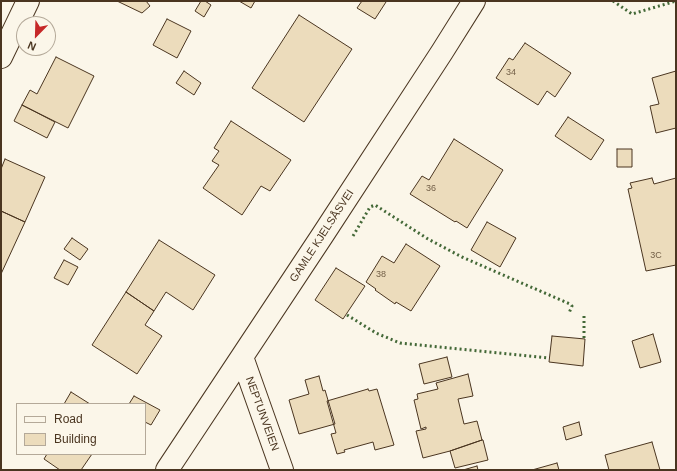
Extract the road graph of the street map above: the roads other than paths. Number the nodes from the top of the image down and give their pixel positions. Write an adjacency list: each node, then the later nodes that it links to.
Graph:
1 (28, 1): 3 (street)
2 (474, 1): 4 (street, GAMLE KJELSÅSVEI)
3 (1, 57)
4 (242, 357): 5 (street, GAMLE KJELSÅSVEI); 6 (street, NEPTUNVEIEN)
5 (167, 470)
6 (282, 470)

